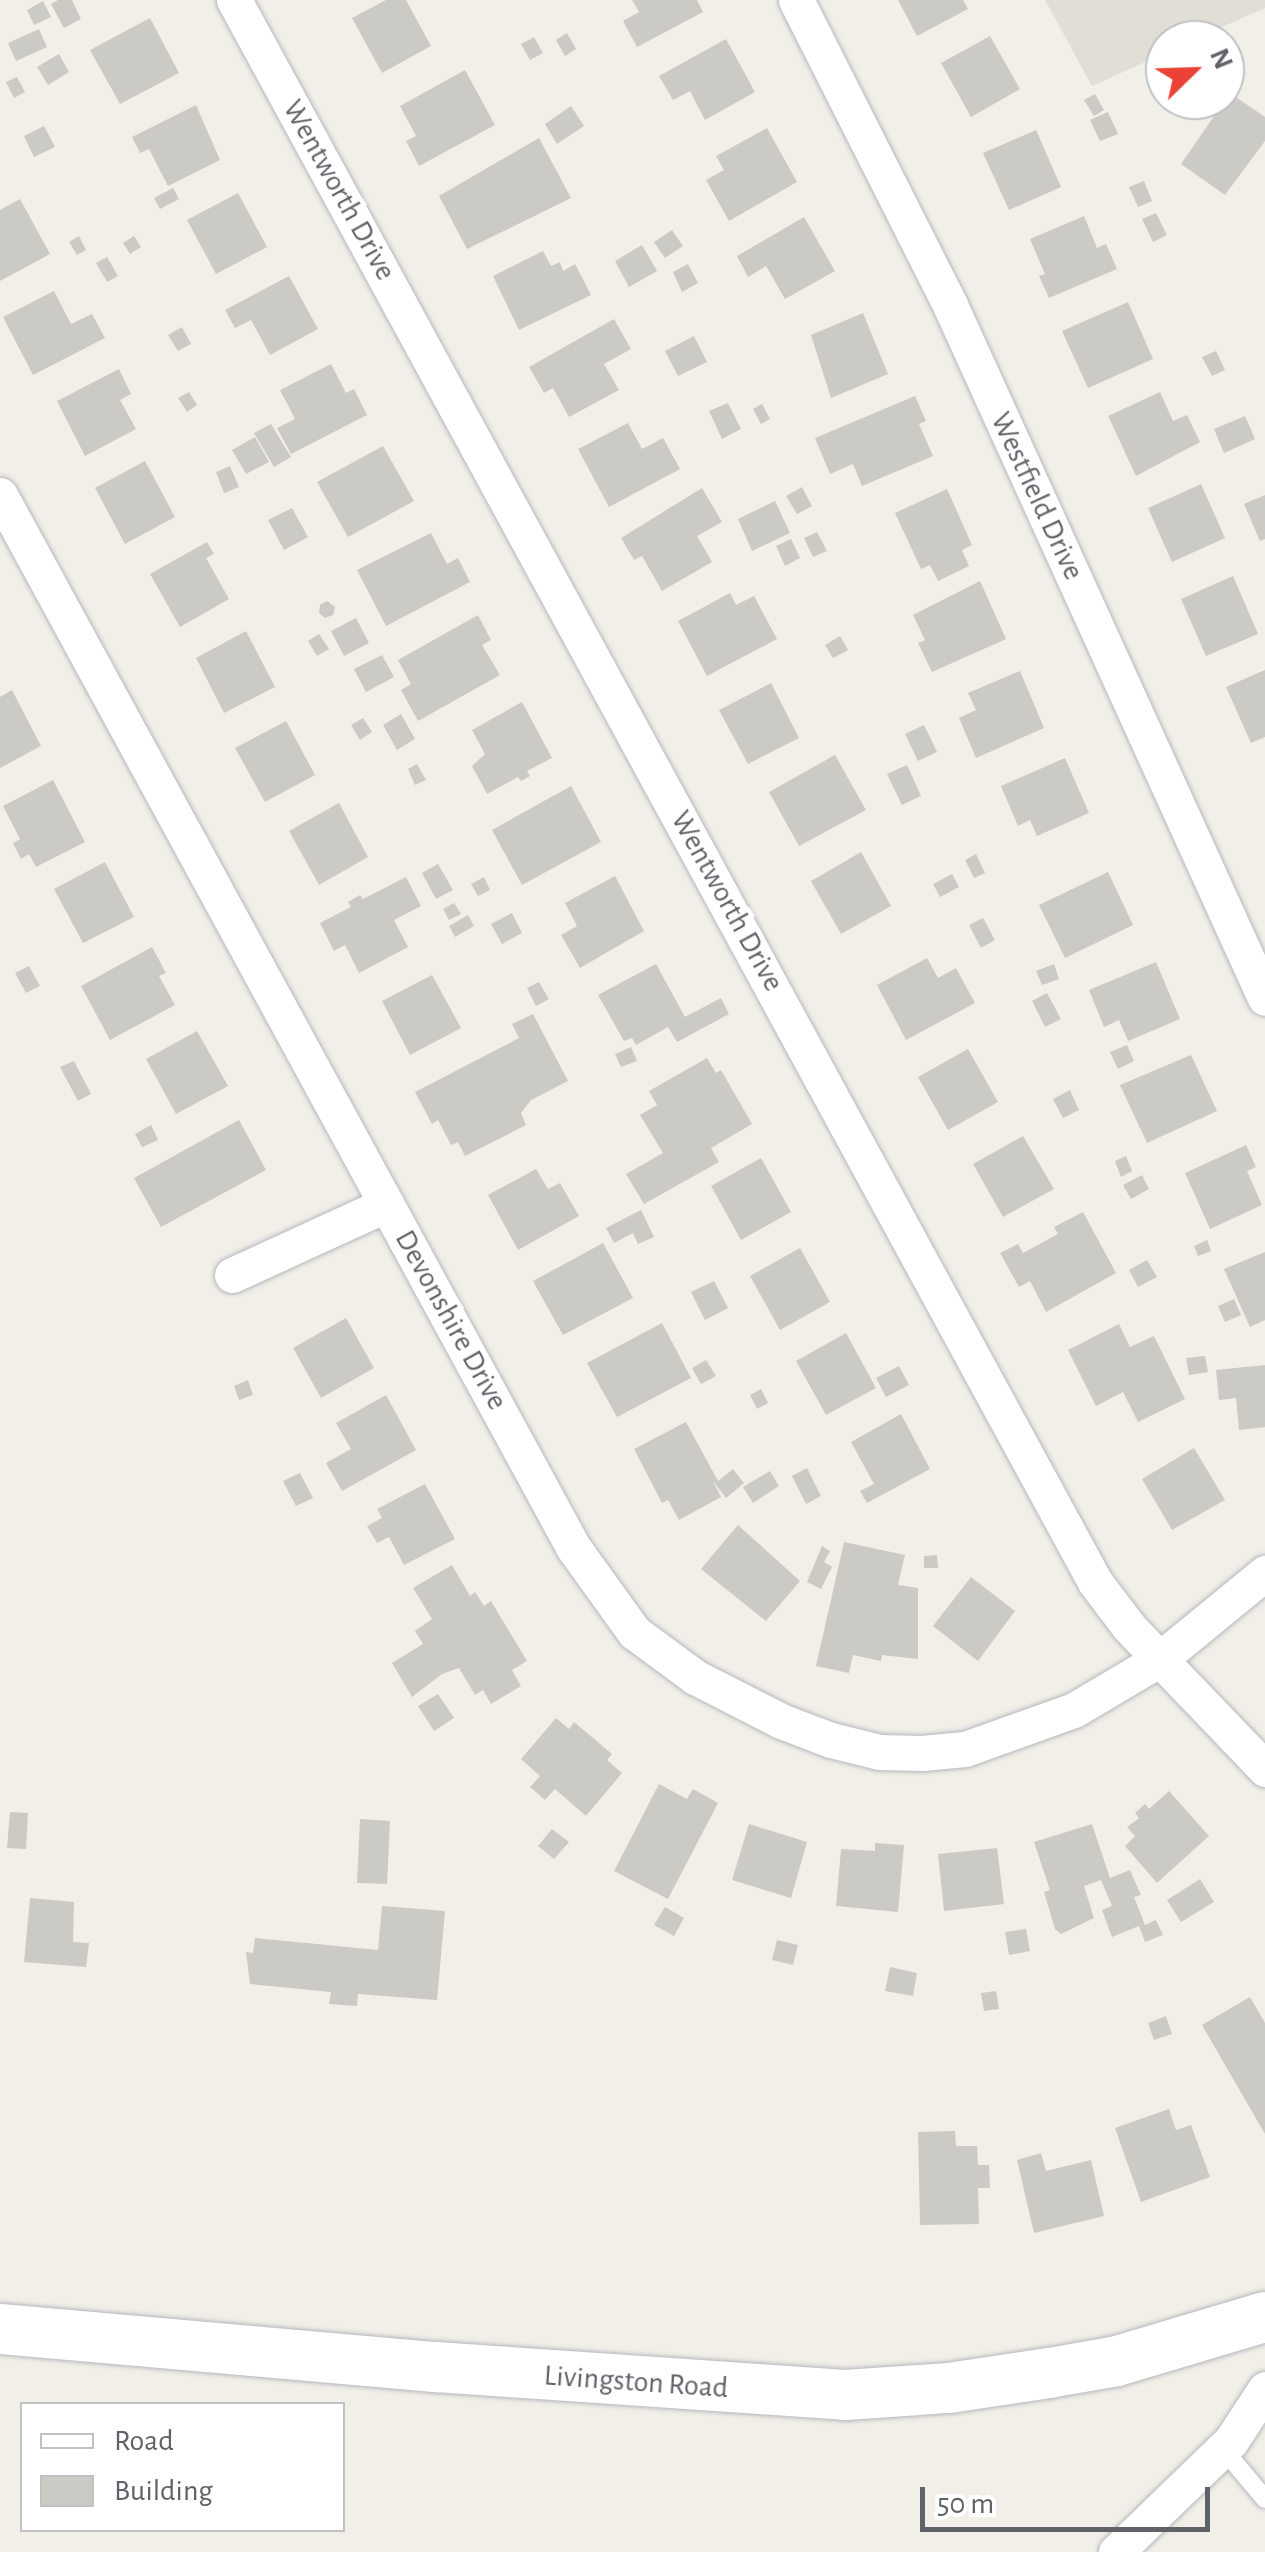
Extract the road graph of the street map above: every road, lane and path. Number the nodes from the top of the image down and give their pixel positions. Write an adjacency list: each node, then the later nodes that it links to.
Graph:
1 (234, 0): 8 (street, Wentworth Drive)
2 (796, 0): 4 (street, Westfield Drive)
3 (0, 495): 5 (street, Devonshire Drive)
4 (1265, 998)
5 (388, 1204): 6 (street); 8 (street, Devonshire Drive)
6 (232, 1274)
7 (1265, 1573): 8 (street)
8 (1160, 1659): 9 (street, Wentworth Drive)
9 (1265, 1769)
10 (1265, 2317): 11 (main road, Livingston Road)
11 (0, 2329)
12 (1265, 2389): 13 (street)
13 (1223, 2449): 14 (lane); 15 (street)
14 (1265, 2500)
15 (1129, 2546)

